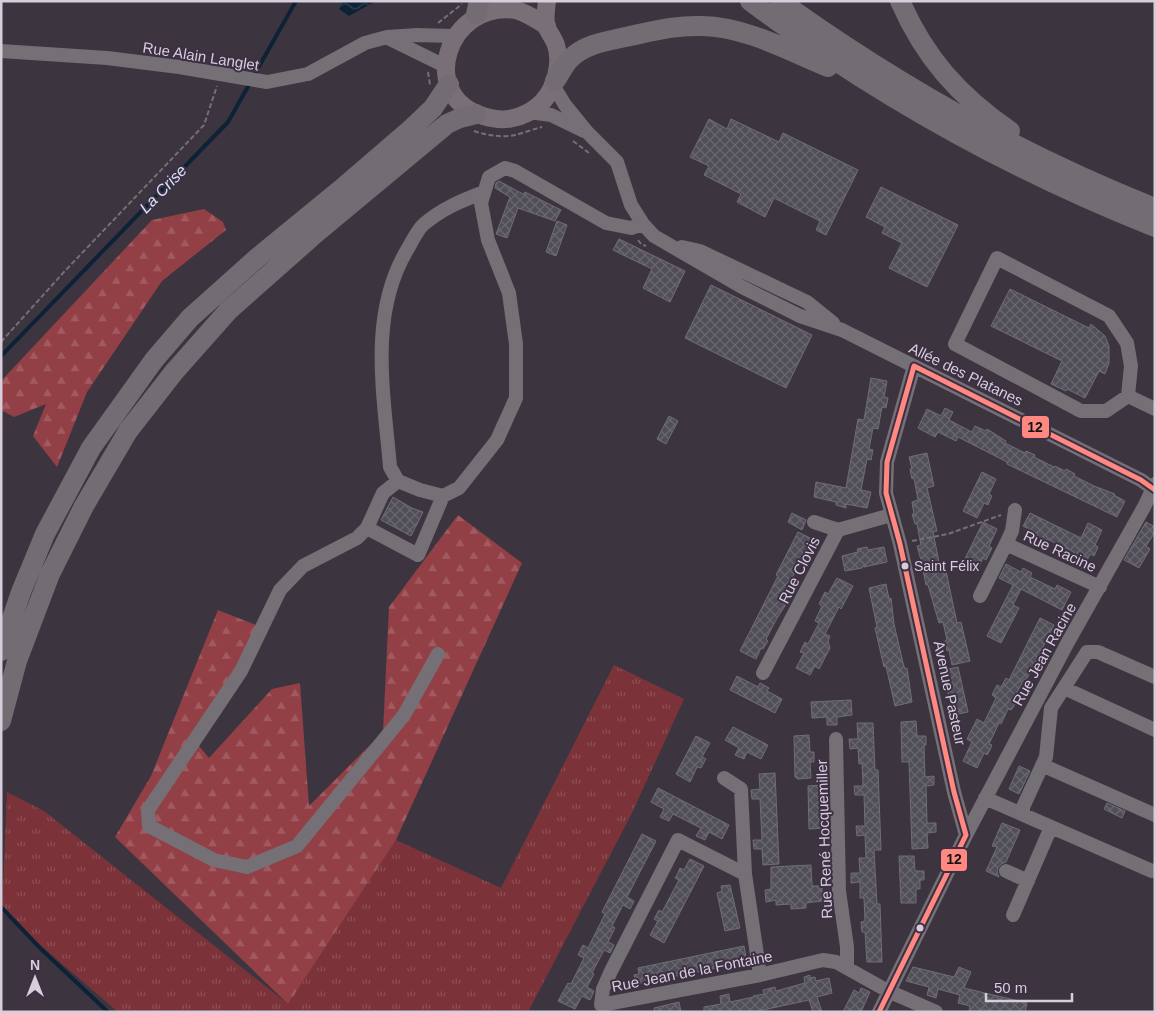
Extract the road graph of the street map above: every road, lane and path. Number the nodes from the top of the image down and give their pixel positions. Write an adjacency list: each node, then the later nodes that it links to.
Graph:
1 (548, 1): 7 (main road)
2 (750, 1): 14 (highway)
3 (780, 1): 18 (highway)
4 (900, 1): 18 (highway)
5 (506, 5): 6 (main road); 7 (main road)
6 (478, 8): 8 (main road)
7 (547, 26): 13 (main road)
8 (453, 36): 9 (street, Rue Alain Langlet); 12 (main road)
9 (387, 37): 11 (street, Rue Alain Langlet); 12 (street)
10 (1, 51): 11 (street, Rue Alain Langlet)
11 (222, 74): 23 (path)
12 (447, 75): 16 (main road); 39 (highway)
13 (554, 83): 14 (highway); 15 (main road); 17 (street, Allée des Platanes)
14 (882, 91): 22 (highway)
15 (529, 112): 16 (main road); 17 (street, Allée des Platanes)
16 (476, 114): 44 (highway)
17 (587, 132): 21 (street, Allée des Platanes)
18 (1061, 168): 20 (highway)
19 (484, 192): 21 (street); 27 (street); 29 (street)
20 (1155, 208)
21 (643, 224): 24 (street, Allée des Platanes)
22 (1155, 227)
23 (1, 342)
24 (914, 366): 28 (street, Allée des Platanes); 31 (street, Avenue Pasteur)
25 (1128, 396): 25 (street); 26 (street)
26 (1155, 409)
27 (398, 481): 29 (street); 33 (street)
28 (1154, 488): 37 (street, Rue Jean Racine)
29 (443, 496): 33 (street)
30 (1015, 510): 35 (path); 36 (street, Rue Racine)
31 (891, 515): 34 (street, Rue Clovis); 35 (street, Avenue Pasteur)
32 (814, 522): 34 (street)
33 (367, 528): 40 (street)
34 (838, 530): 41 (street, Rue Clovis)
35 (900, 544): 53 (street, Avenue Pasteur)
36 (1006, 544): 37 (street, Rue Racine); 38 (street, Rue Racine)
37 (1100, 587): 49 (street, Rue Jean Racine)
38 (980, 596)
39 (1, 651)
40 (438, 654)
41 (763, 673)
42 (1155, 677): 43 (street)
43 (1064, 688): 45 (street); 47 (street)
44 (1, 721)
45 (1155, 730)
46 (836, 739): 59 (street, Rue René Hocquemiller)
47 (1042, 765): 50 (street); 51 (street)
48 (724, 778): 56 (street)
49 (985, 798): 50 (street); 53 (street, Rue Jean Racine)
50 (1023, 814): 52 (street)
51 (1155, 816)
52 (1051, 827): 55 (street); 57 (street)
53 (966, 835): 61 (street)
54 (1006, 870): 57 (street)
55 (1152, 872)
56 (745, 874): 60 (street); 62 (street, Rue Jean de la Fontaine)
57 (1028, 881): 58 (street)
58 (1013, 916)
59 (847, 968): 60 (street, Rue Jean de la Fontaine); 61 (street, Rue Jean de la Fontaine)
60 (760, 975): 62 (street, Rue Jean de la Fontaine)
61 (888, 991): 63 (street); 64 (street, Rue Jean de la Fontaine)
62 (602, 1009)
63 (878, 1012)
64 (936, 1012)

